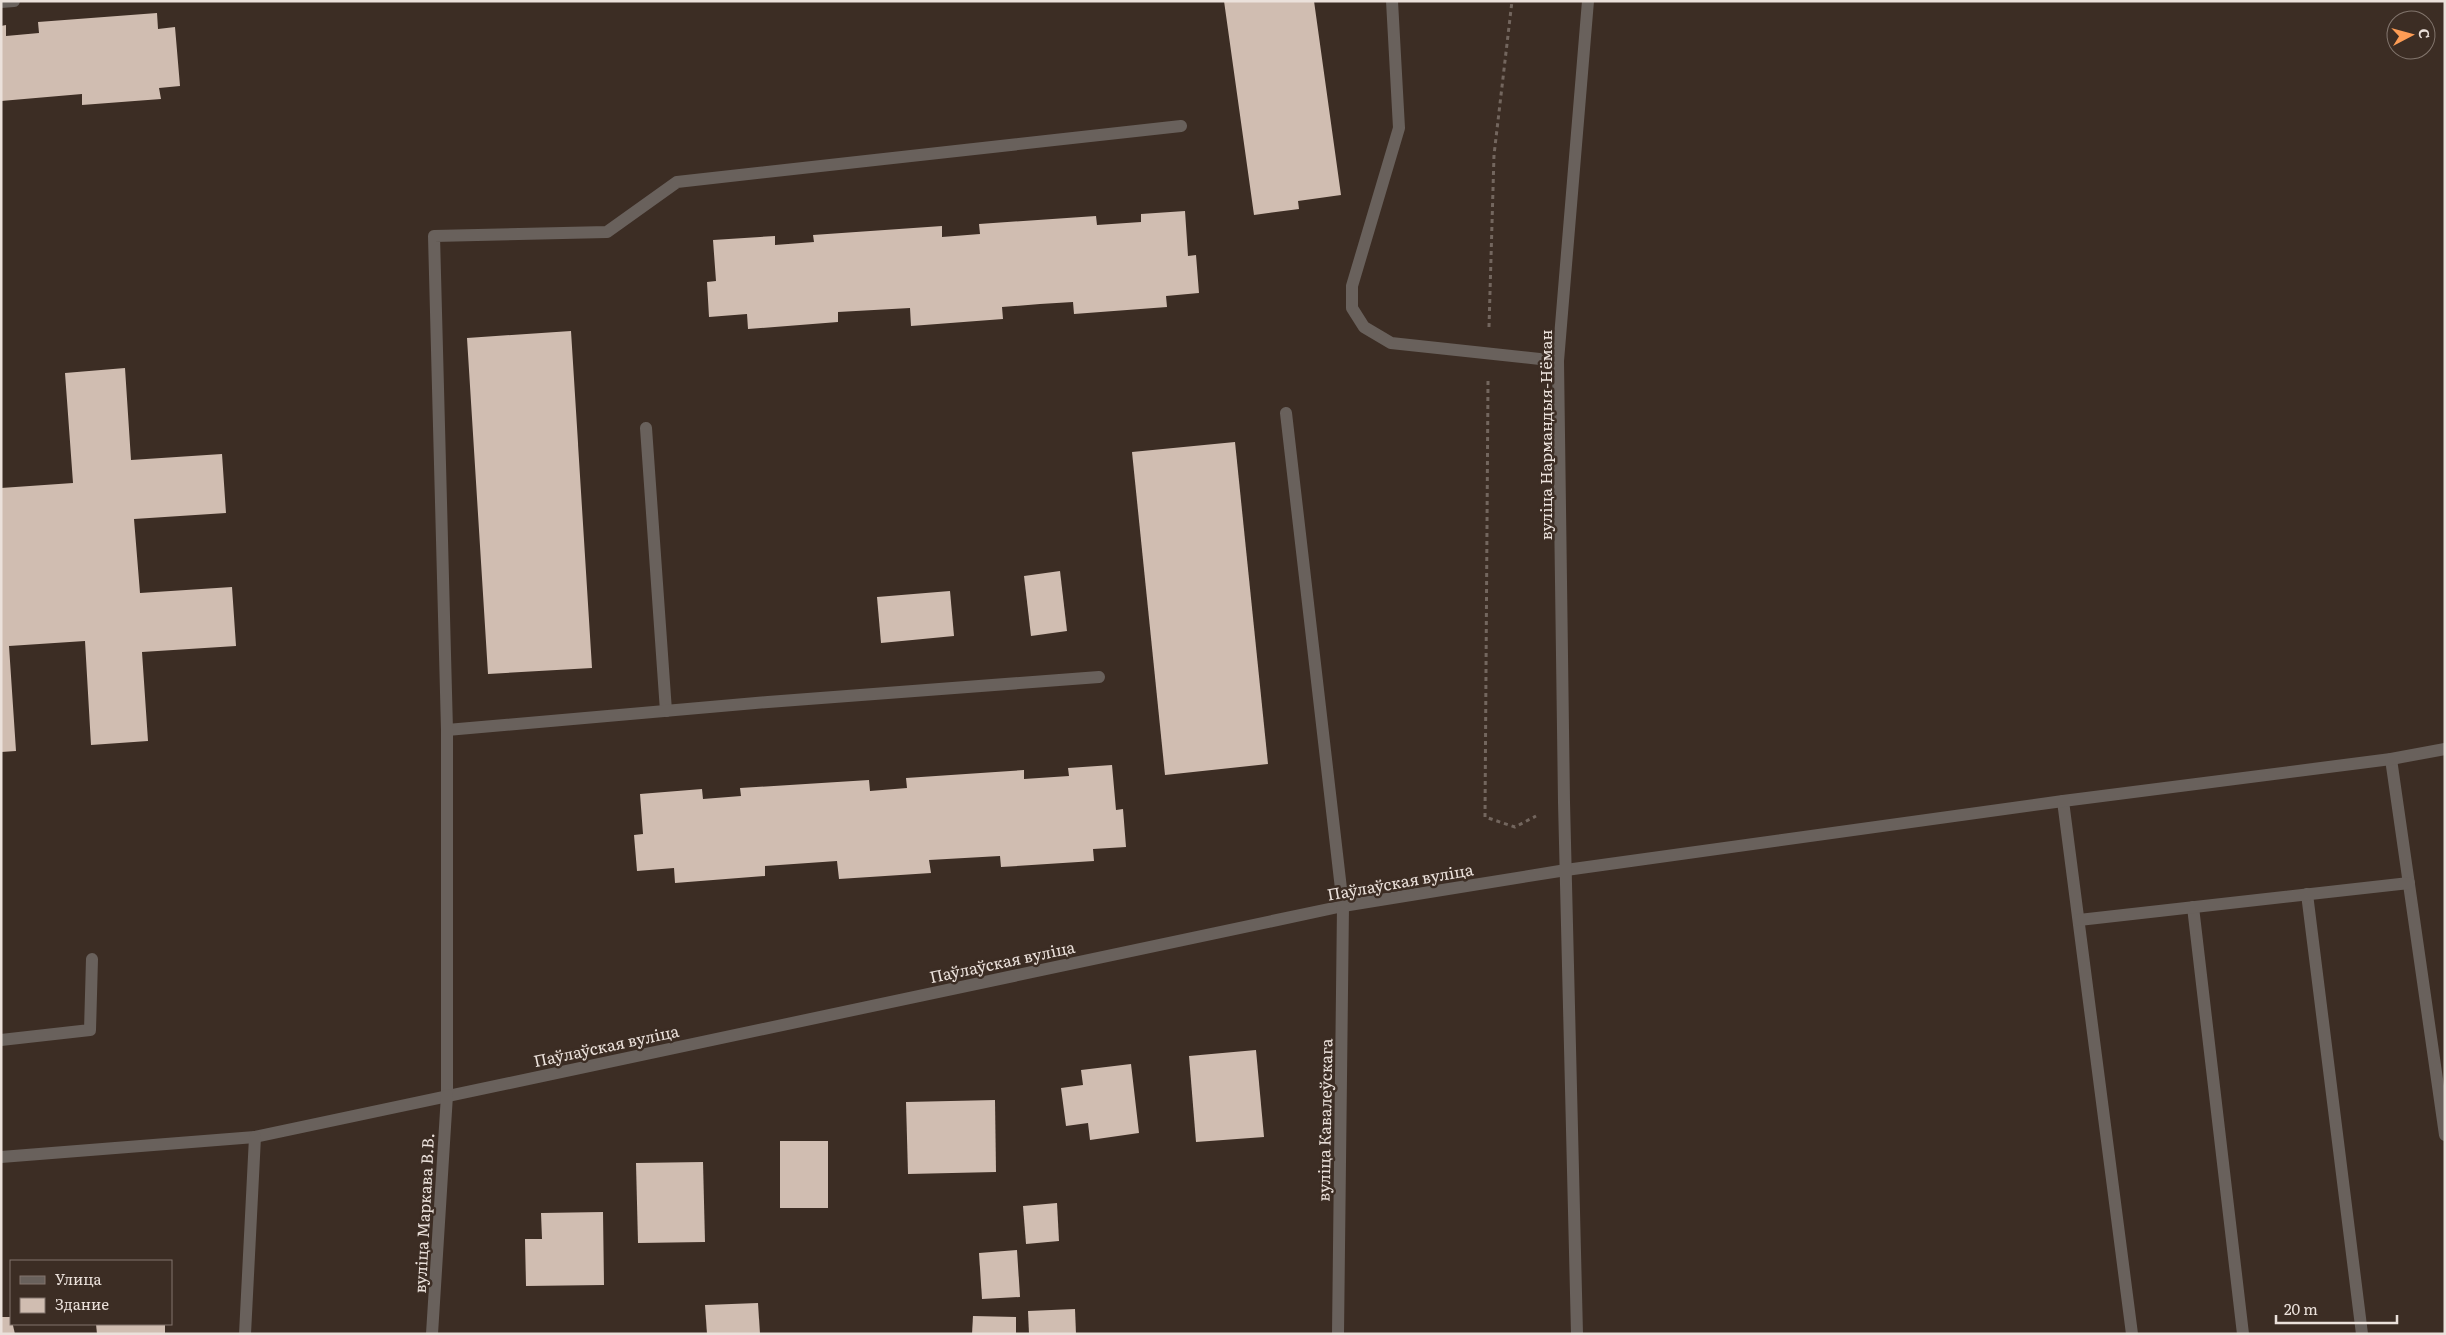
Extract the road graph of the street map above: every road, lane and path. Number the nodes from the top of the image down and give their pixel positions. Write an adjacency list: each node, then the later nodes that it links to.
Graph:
1 (14, 1): 5 (street)
2 (1392, 1): 7 (street)
3 (1512, 1): 7 (path)
4 (1588, 1): 8 (street, вуліца Нармандыя-Нёман)
5 (1, 2)
6 (1181, 126): 13 (street, вуліца Маркава В.В.)
7 (1488, 353): 8 (street); 17 (path)
8 (1558, 360): 17 (street, вуліца Нармандыя-Нёман)
9 (1286, 413): 21 (street, вуліца Кавалеўскага)
10 (646, 428): 12 (street)
11 (1099, 677): 12 (street)
12 (666, 711): 13 (street)
13 (447, 730): 26 (street, вуліца Маркава В.В.)
14 (2445, 749): 15 (street, Паўлаўская вуліца)
15 (2391, 759): 16 (street, Паўлаўская вуліца); 19 (street)
16 (2064, 801): 18 (street, Паўлаўская вуліца); 23 (street)
17 (1564, 802): 18 (street, вуліца Нармандыя-Нёман)
18 (1566, 870): 21 (street, Паўлаўская вуліца); 33 (street, вуліца Нармандыя-Нёман)
19 (2409, 883): 20 (street); 27 (street)
20 (2306, 894): 22 (street); 36 (street)
21 (1343, 906): 26 (street, Паўлаўская вуліца); 32 (street, вуліца Кавалеўскага)
22 (2193, 907): 23 (street); 35 (street)
23 (2079, 920): 34 (street)
24 (92, 959): 25 (street)
25 (1, 1040)
26 (447, 1095): 28 (street, Паўлаўская вуліца); 31 (street, вуліца Маркава В.В.)
27 (2445, 1135)
28 (255, 1137): 29 (street, Паўлаўская вуліца); 30 (street)
29 (1, 1157)
30 (245, 1334)
31 (432, 1334)
32 (1338, 1334)
33 (1578, 1334)
34 (2132, 1334)
35 (2243, 1334)
36 (2362, 1334)

